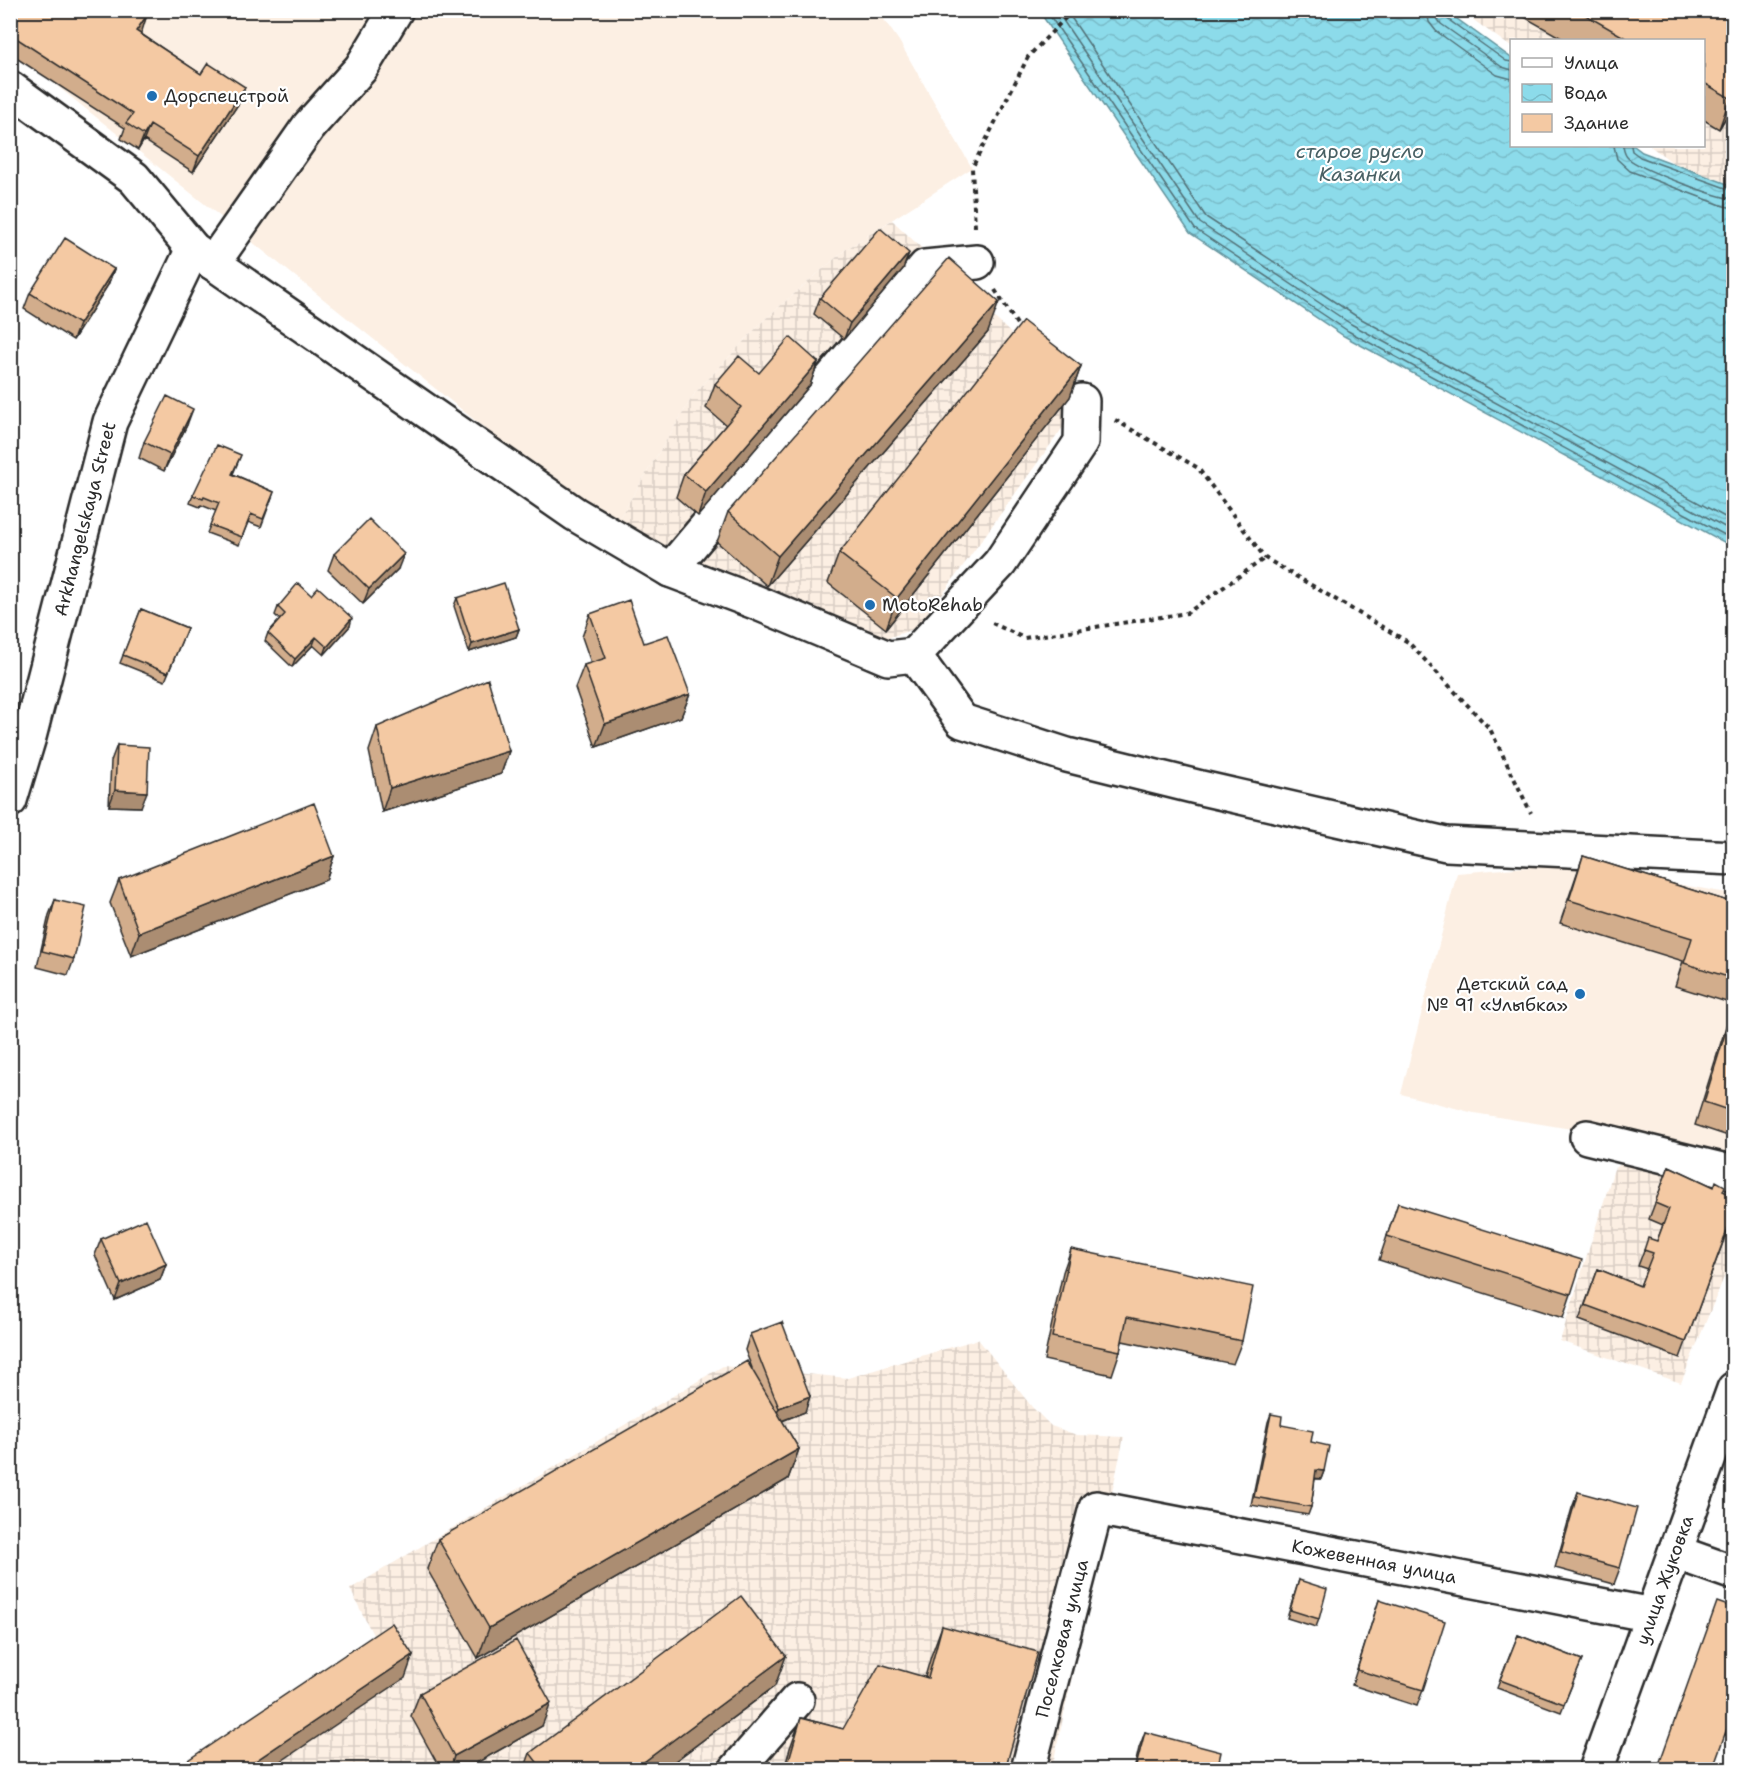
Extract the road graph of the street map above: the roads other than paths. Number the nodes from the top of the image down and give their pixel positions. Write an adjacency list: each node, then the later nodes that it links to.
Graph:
1 (396, 10): 3 (street, Arkhangelskaya Street)
2 (10, 88): 3 (street)
3 (203, 256): 6 (street); 8 (street, Arkhangelskaya Street)
4 (977, 262): 6 (street)
5 (1082, 400): 7 (street)
6 (670, 570): 7 (street)
7 (914, 655): 10 (street)
8 (20, 727): 9 (street, Arkhangelskaya Street)
9 (10, 800)
10 (1734, 858)
11 (1587, 1137): 12 (street)
12 (1734, 1173)
13 (1733, 1394): 15 (street, улица Жуковка)
14 (1096, 1508): 17 (street, Кожевенная улица); 21 (street, Поселковая улица)
15 (1675, 1552): 16 (street); 17 (street, улица Жуковка)
16 (1734, 1573)
17 (1652, 1615): 22 (street, улица Жуковка)
18 (796, 1700): 20 (street)
19 (1734, 1750): 23 (street)
20 (736, 1770)
21 (1028, 1770)
22 (1596, 1770)
23 (1726, 1770)

